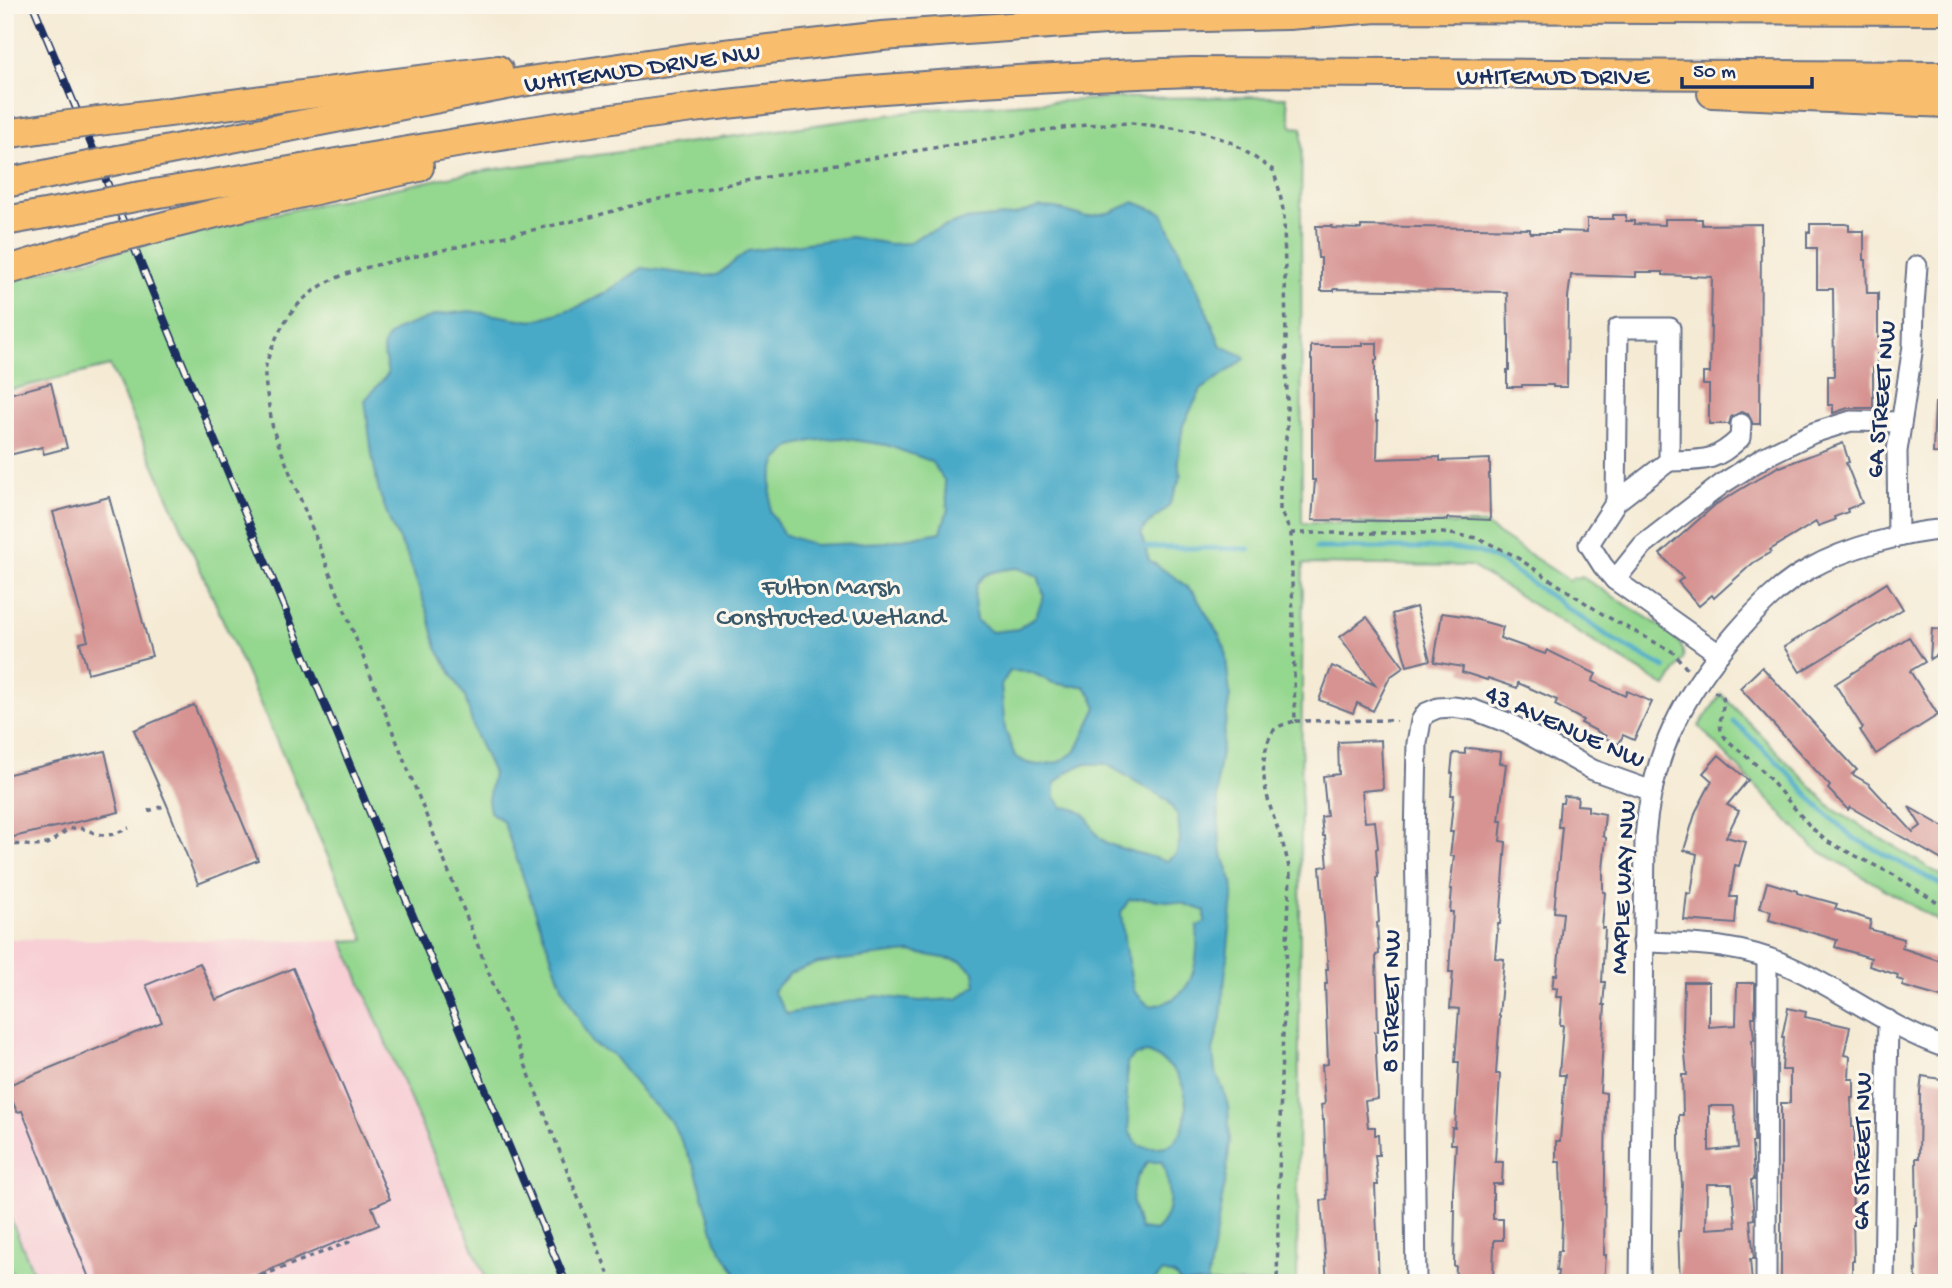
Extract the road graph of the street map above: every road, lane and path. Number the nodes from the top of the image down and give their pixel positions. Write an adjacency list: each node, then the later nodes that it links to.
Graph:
1 (1579, 5): 2 (highway)
2 (1548, 8): 3 (highway); 4 (highway, WHITEMUD DRIVE NW)
3 (1947, 10)
4 (689, 58): 10 (highway, bridge); 11 (highway, WHITEMUD DRIVE NW, bridge)
5 (1285, 73): 6 (highway, WHITEMUD DRIVE); 9 (highway, WHITEMUD DRIVE NW)
6 (1353, 74): 7 (highway, WHITEMUD DRIVE); 8 (highway)
7 (1947, 76)
8 (1947, 103)
9 (688, 109): 12 (highway, WHITEMUD DRIVE NW, bridge); 14 (highway, bridge)
10 (5, 134)
11 (5, 183)
12 (5, 220)
13 (1917, 266): 15 (street, 6A STREET NW)
14 (5, 271)
15 (1901, 422): 21 (street, 6A STREET NW); 22 (street)
16 (1741, 424): 17 (street)
17 (1669, 461): 18 (street); 18 (street)
18 (1616, 502): 22 (street)
19 (1947, 529): 21 (street, MAPLE WAY NW)
20 (1291, 533): 24 (path); 27 (path); 43 (path)
21 (1898, 537): 23 (street, MAPLE WAY NW)
22 (1615, 580): 23 (street)
23 (1719, 654): 29 (street, MAPLE WAY NW)
24 (1688, 669)
25 (1710, 688): 34 (path)
26 (1396, 720): 27 (path)
27 (1295, 721): 44 (path)
28 (1421, 721): 29 (street, 43 AVENUE NW); 45 (street, 8 STREET NW)
29 (1651, 791): 35 (street, MAPLE WAY NW)
30 (167, 805): 31 (path)
31 (148, 811)
32 (129, 828): 33 (path)
33 (5, 847)
34 (1947, 909)
35 (1643, 942): 36 (street); 46 (street, MAPLE WAY NW)
36 (1767, 958): 37 (street); 47 (street)
37 (1888, 1020): 38 (street); 48 (street, 6A STREET NW)
38 (1947, 1048)
39 (347, 1238): 40 (path)
40 (261, 1275): 41 (path); 42 (path)
41 (264, 1282)
42 (243, 1283)
43 (612, 1283)
44 (1277, 1283)
45 (1416, 1283)
46 (1640, 1283)
47 (1766, 1283)
48 (1884, 1283)

